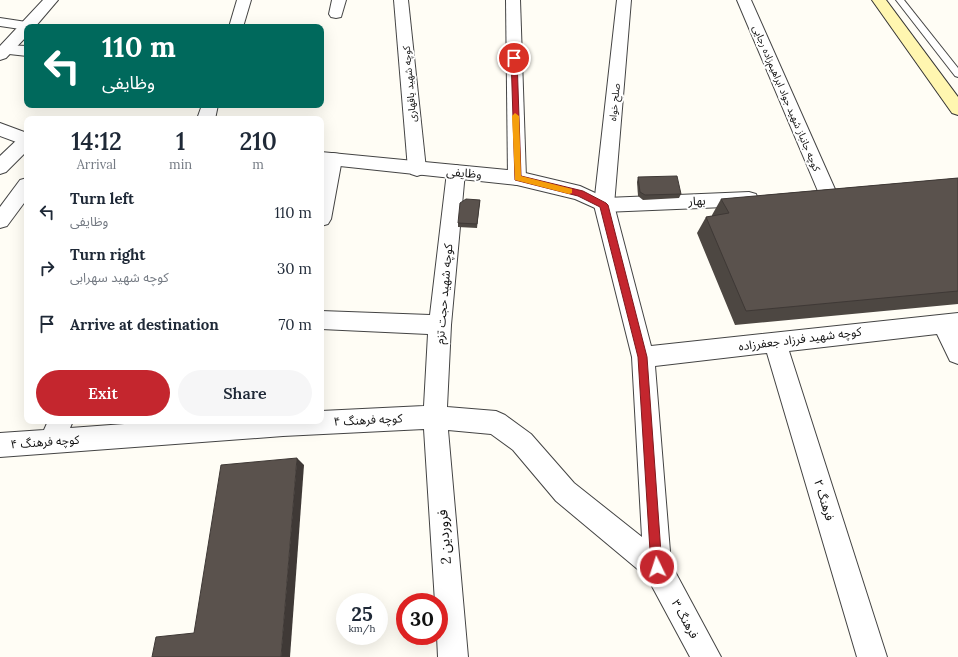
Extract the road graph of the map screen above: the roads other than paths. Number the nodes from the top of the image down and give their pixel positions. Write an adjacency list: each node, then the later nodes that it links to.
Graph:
1 (51, 0): 10 (street)
2 (244, 0): 11 (street)
3 (401, 0): 24 (street, کوچه شهید یاقهاری)
4 (513, 0): 26 (street)
5 (624, 0): 31 (street, صلح خواه)
6 (744, 0): 29 (street, کوچه جانباز شهید جواد ابراهیم‌زاده رجایی)
7 (879, 0): 14 (main road)
8 (900, 0): 14 (lane)
9 (0, 22): 12 (street)
10 (30, 24)
11 (237, 24)
12 (24, 26)
13 (24, 30): 16 (street)
14 (915, 34): 17 (lane); 18 (main road)
15 (24, 51): 16 (street)
16 (2, 53)
17 (958, 74)
18 (956, 104)
19 (0, 129): 20 (street)
20 (24, 139)
21 (24, 143): 23 (street)
22 (327, 159): 24 (street, وظایفی); 28 (street)
23 (0, 166)
24 (417, 169): 25 (street, وظایفی)
25 (456, 172): 26 (street, وظایفی); 35 (street, کوچه شهید حجت تزم)
26 (517, 178): 31 (street, وظایفی)
27 (24, 189): 32 (street)
28 (324, 189)
29 (829, 196)
30 (767, 199): 31 (street, بهار)
31 (604, 205): 38 (street, فرهنگ ۳)
32 (0, 221)
33 (324, 320): 35 (street)
34 (950, 322): 36 (street, کوچه شهید فرزاد جعفرزاده); 37 (street)
35 (440, 325): 39 (street, کوچه شهید حجت تزم)
36 (775, 342): 38 (street, کوچه شهید فرزاد جعفرزاده); 47 (street, فرهنگ ۲)
37 (958, 354)
38 (643, 357): 44 (street, فرهنگ ۳)
39 (435, 417): 40 (street, کوچه فرهنگ ۴); 44 (street, کوچه فرهنگ ۴); 45 (street, فروردین 2)
40 (324, 421)
41 (233, 424): 42 (street, کوچه فرهنگ ۴)
42 (56, 431): 43 (street, کوچه فرهنگ ۴)
43 (0, 445)
44 (657, 567): 46 (street, فرهنگ ۳)
45 (453, 657)
46 (706, 657)
47 (872, 657)

